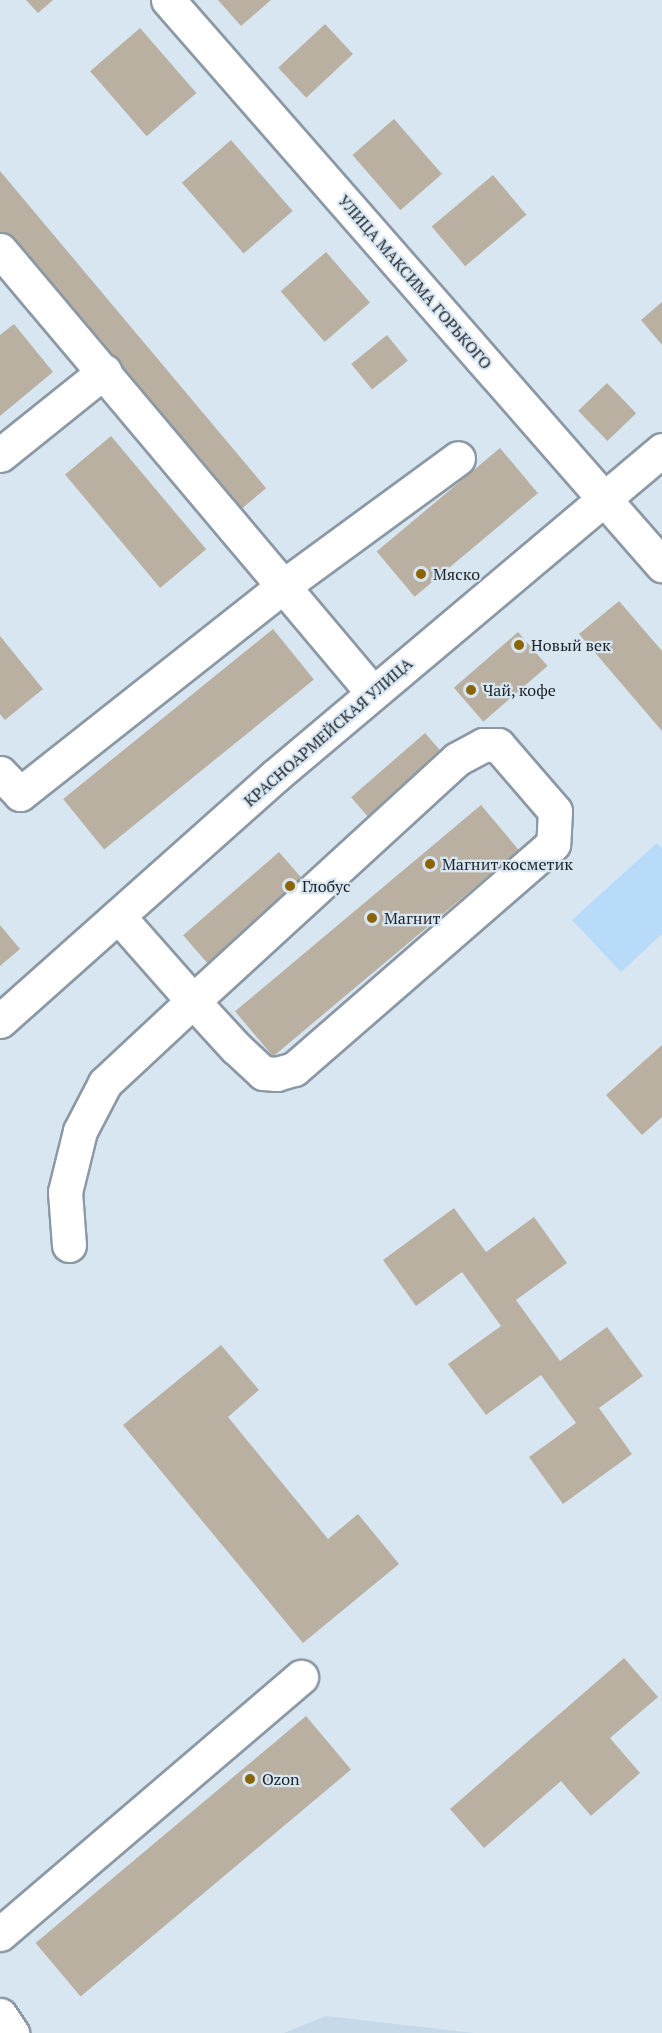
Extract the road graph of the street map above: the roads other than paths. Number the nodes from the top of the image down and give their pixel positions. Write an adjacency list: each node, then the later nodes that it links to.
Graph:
1 (168, 0): 7 (street, УЛИЦА МАКСИМА ГОРЬКОГО)
2 (0, 250): 3 (street)
3 (105, 371): 5 (street); 9 (street)
4 (662, 450): 7 (street, КРАСНОАРМЕЙСКАЯ УЛИЦА)
5 (0, 455)
6 (458, 458): 9 (street)
7 (604, 498): 8 (street, УЛИЦА МАКСИМА ГОРЬКОГО); 10 (street, КРАСНОАРМЕЙСКАЯ УЛИЦА)
8 (662, 565)
9 (282, 587): 10 (street); 11 (street)
10 (373, 693): 12 (street, КРАСНОАРМЕЙСКАЯ УЛИЦА)
11 (0, 773)
12 (118, 916): 13 (street); 14 (street, КРАСНОАРМЕЙСКАЯ УЛИЦА)
13 (193, 1000): 13 (street); 15 (street)
14 (0, 1021)
15 (69, 1245)
16 (301, 1677): 17 (street)
17 (0, 1934)
18 (0, 2015): 19 (street)
19 (12, 2033)

